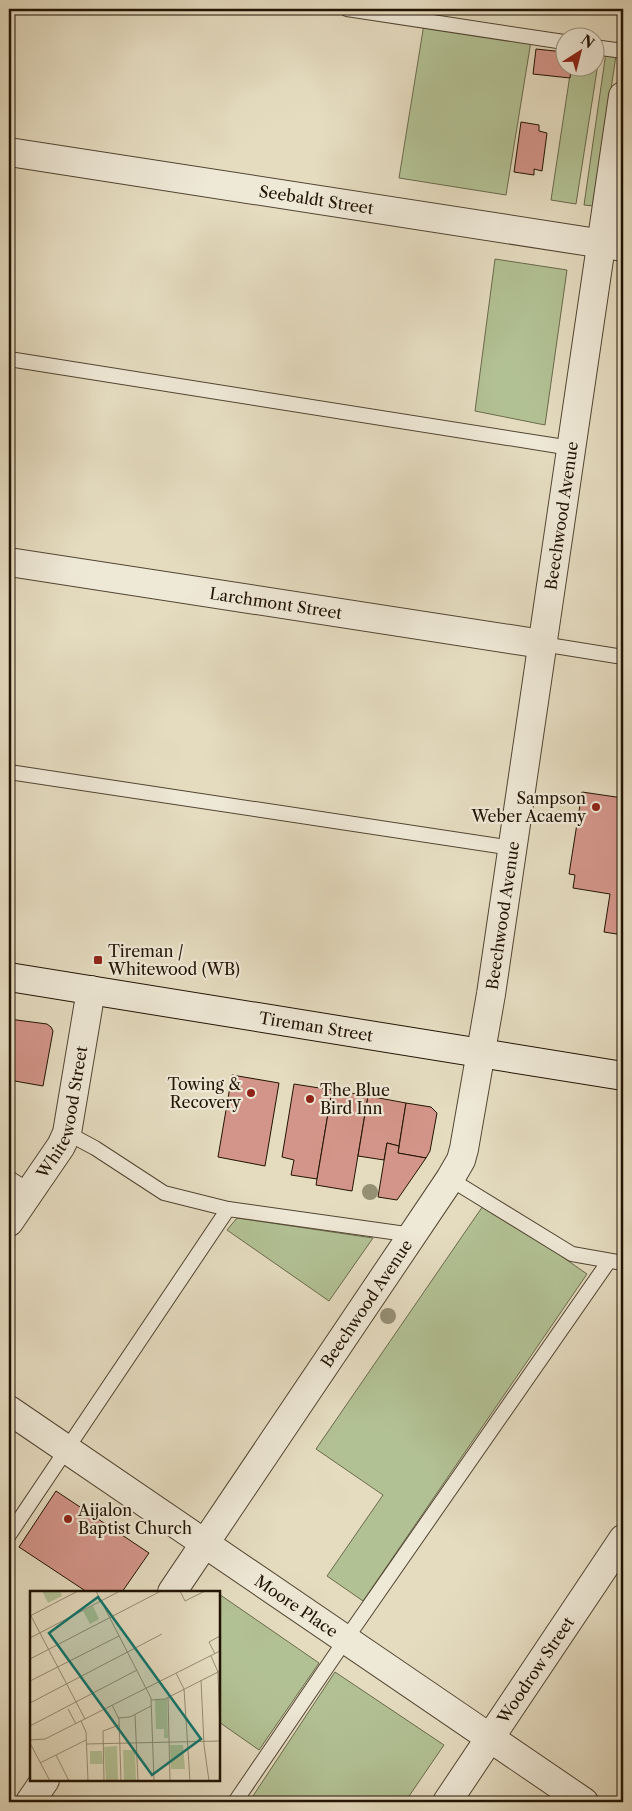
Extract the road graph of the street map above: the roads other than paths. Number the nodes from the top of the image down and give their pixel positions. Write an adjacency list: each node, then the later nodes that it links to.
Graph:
1 (347, 9): 2 (lane)
2 (554, 40)
3 (604, 48): 4 (lane)
4 (623, 51)
5 (623, 96): 7 (street, Beechwood Avenue)
6 (9, 152): 7 (street, Seebaldt Street)
7 (612, 245): 9 (street, Beechwood Avenue)
8 (9, 359): 9 (lane)
9 (571, 448): 11 (street, Beechwood Avenue)
10 (9, 562): 11 (street, Larchmont Street)
11 (542, 644): 12 (lane); 14 (street, Beechwood Avenue)
12 (623, 657)
13 (9, 772): 14 (lane)
14 (513, 848): 17 (street, Beechwood Avenue)
15 (9, 977): 16 (street, Tireman Street)
16 (91, 990): 17 (street, Tireman Street); 19 (street, Whitewood Street)
17 (481, 1053): 18 (street, Tireman Street); 20 (street, Beechwood Avenue)
18 (623, 1076)
19 (67, 1133): 21 (street, Whitewood Street); 22 (lane)
20 (450, 1180): 24 (street, Beechwood Avenue); 25 (lane)
21 (19, 1184): 23 (street, Whitewood Street)
22 (228, 1209): 24 (lane); 27 (lane)
23 (9, 1222)
24 (413, 1235): 30 (street, Beechwood Avenue)
25 (616, 1262): 32 (lane)
26 (9, 1410): 27 (street, Moore Place)
27 (66, 1449): 28 (lane); 30 (street, Moore Place)
28 (9, 1535)
29 (623, 1539): 33 (street, Woodrow Street)
30 (206, 1543): 31 (street, Beechwood Avenue); 32 (street, Moore Place)
31 (173, 1591)
32 (346, 1639): 33 (street, Moore Place); 36 (lane)
33 (490, 1738): 37 (street, Woodrow Street); 38 (street, Moore Place)
34 (44, 1781): 35 (street)
35 (30, 1802)
36 (235, 1802)
37 (447, 1802)
38 (584, 1802)

